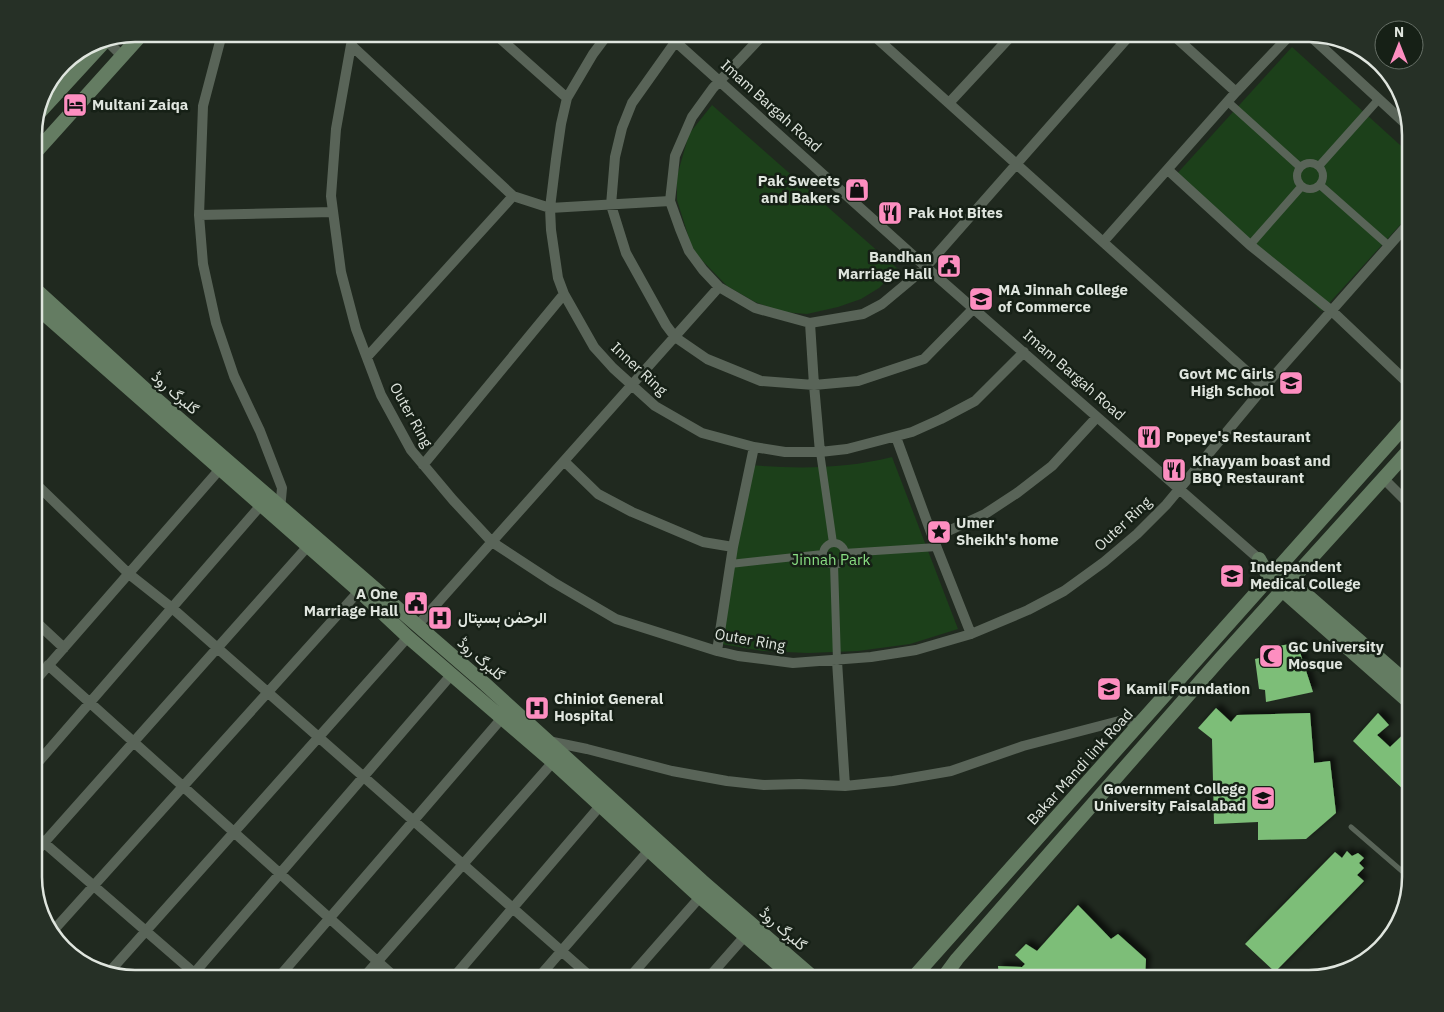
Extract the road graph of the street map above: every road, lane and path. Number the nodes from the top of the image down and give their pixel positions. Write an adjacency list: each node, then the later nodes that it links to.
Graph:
1 (135, 42): 18 (main road)
2 (220, 42): 39 (street)
3 (352, 42): 16 (street, Outer Ring)
4 (505, 42): 21 (street)
5 (602, 42): 21 (street, Inner Ring)
6 (670, 42): 36 (street)
7 (680, 42): 19 (street, Imam Bargah Road)
8 (756, 42): 19 (street)
9 (885, 42): 25 (street)
10 (1006, 42): 25 (street)
11 (1124, 42): 28 (street)
12 (1181, 42): 20 (street)
13 (1283, 42): 20 (street)
14 (1317, 43): 22 (street)
15 (111, 45): 18 (street)
16 (351, 45): 34 (street); 38 (street, Outer Ring)
17 (95, 52): 24 (main road)
18 (122, 56): 27 (main road)
19 (719, 82): 35 (street); 44 (street, Imam Bargah Road)
20 (1236, 92): 23 (street)
21 (567, 98): 37 (street, Inner Ring)
22 (1378, 100): 26 (street); 29 (street)
23 (1228, 102): 30 (street); 31 (street)
24 (48, 103)
25 (949, 104): 28 (street)
26 (1400, 119)
27 (43, 144)
28 (1017, 165): 41 (street); 44 (street)
29 (1319, 166): 30 (street); 32 (street)
30 (1300, 167): 33 (street)
31 (1168, 170): 41 (street); 42 (street)
32 (1320, 185): 33 (street); 43 (street)
33 (1301, 186): 42 (street)
34 (513, 196): 37 (street); 54 (street)
35 (670, 201): 36 (street); 45 (street)
36 (611, 205): 37 (street); 52 (street)
37 (550, 208): 46 (street, Inner Ring)
38 (333, 212): 39 (street); 54 (street, Outer Ring)
39 (200, 215): 73 (street)
40 (1402, 230): 43 (street, Outer Ring)
41 (1103, 242): 58 (street)
42 (1250, 245): 49 (street)
43 (1388, 245): 49 (street, Outer Ring)
44 (926, 267): 48 (street, Imam Bargah Road); 51 (street)
45 (719, 287): 51 (street); 52 (street)
46 (564, 294): 56 (street, Inner Ring); 66 (street)
47 (43, 296): 73 (main road, گلبرگ روڈ)
48 (974, 308): 53 (street, Imam Bargah Road); 57 (street)
49 (1332, 312): 55 (street); 58 (street, Outer Ring)
50 (43, 313): 67 (main road, گلبرگ روڈ)
51 (810, 323): 57 (street)
52 (674, 337): 56 (street); 57 (street)
53 (1024, 352): 59 (street, Imam Bargah Road); 61 (street, Inner Ring)
54 (367, 357): 66 (street, Outer Ring)
55 (1402, 378)
56 (632, 385): 62 (street, Inner Ring); 65 (street)
57 (814, 385): 63 (street)
58 (1264, 388): 69 (street, Outer Ring)
59 (1097, 417): 69 (street, Imam Bargah Road); 76 (street)
60 (1402, 429): 85 (main road, Bakar Mandi link Road)
61 (896, 437): 63 (street, Inner Ring); 76 (street)
62 (754, 447): 63 (street, Inner Ring); 79 (street)
63 (820, 452): 77 (street)
64 (1402, 458): 68 (main road)
65 (564, 461): 75 (street); 79 (street)
66 (423, 465): 75 (street, Outer Ring)
67 (220, 469): 72 (main road, گلبرگ روڈ); 86 (street)
68 (1384, 479): 71 (street); 87 (main road)
69 (1178, 490): 82 (street, Imam Bargah Road); 92 (street, Outer Ring)
70 (43, 491): 86 (street)
71 (1402, 497)
72 (262, 504): 74 (main road, گلبرگ روڈ); 89 (street)
73 (280, 506): 74 (street); 90 (main road, گلبرگ روڈ)
74 (281, 521): 78 (main road, گلبرگ روڈ)
75 (492, 542): 90 (street); 96 (street, Outer Ring)
76 (935, 542): 80 (street); 92 (street)
77 (833, 543): 80 (street); 81 (street)
78 (308, 546): 88 (main road, گلبرگ روڈ); 95 (street)
79 (733, 548): 83 (street)
80 (844, 553): 84 (street)
81 (823, 554): 83 (street); 84 (street)
82 (1259, 559): 85 (main road, Imam Bargah Road)
83 (730, 564): 96 (street)
84 (834, 564): 97 (street)
85 (1273, 573): 87 (main road, Imam Bargah Road); 106 (main road, Bakar Mandi link Road)
86 (129, 574): 89 (street); 94 (street)
87 (1287, 585): 101 (main road, Imam Bargah Road); 103 (main road, Imam Bargah Road); 148 (main road)
88 (359, 590): 93 (main road, گلبرگ روڈ); 102 (street)
89 (172, 608): 95 (street); 104 (street)
90 (418, 626): 109 (main road, گلبرگ روڈ)
91 (43, 628): 94 (street)
92 (971, 634): 97 (street, Outer Ring)
93 (408, 637): 100 (main road, گلبرگ روڈ); 107 (street)
94 (64, 648): 98 (street)
95 (218, 648): 102 (street); 110 (street)
96 (717, 652): 97 (street, Outer Ring)
97 (837, 660): 114 (street)
98 (48, 665): 99 (street); 104 (street)
99 (43, 671)
100 (452, 674): 105 (main road, گلبرگ روڈ); 113 (street)
101 (1402, 678)
102 (268, 692): 107 (street); 115 (street)
103 (1402, 695)
104 (90, 703): 110 (street); 111 (street)
105 (502, 718): 108 (main road, گلبرگ روڈ); 117 (street)
106 (1140, 724): 114 (street); 147 (main road, Bakar Mandi link Road)
107 (318, 737): 113 (street); 119 (street)
108 (525, 738): 109 (street); 112 (main road, گلبرگ روڈ)
109 (546, 741): 114 (street); 146 (main road, گلبرگ روڈ)
110 (134, 742): 115 (street); 120 (street)
111 (43, 757)
112 (553, 762): 116 (main road, گلبرگ روڈ); 122 (street)
113 (364, 777): 117 (street); 124 (street)
114 (844, 786)
115 (182, 787): 119 (street); 125 (street)
116 (600, 806): 121 (main road, گلبرگ روڈ); 127 (street)
117 (414, 821): 122 (street); 128 (street)
118 (1351, 828): 123 (lane)
119 (233, 832): 124 (street); 130 (street)
120 (44, 843): 125 (street)
121 (650, 850): 126 (main road, گلبرگ روڈ); 132 (street)
122 (462, 864): 127 (street); 133 (street)
123 (1402, 871)
124 (280, 874): 128 (street); 136 (street)
125 (93, 886): 129 (street); 130 (street)
126 (700, 897): 131 (main road, گلبرگ روڈ); 143 (street)
127 (512, 907): 132 (street); 140 (street)
128 (329, 918): 133 (street); 137 (street)
129 (57, 926)
130 (145, 931): 134 (street); 135 (street)
131 (745, 936): 144 (street); 145 (main road, گلبرگ روڈ)
132 (562, 951): 141 (street); 142 (street)
133 (377, 962): 138 (street); 139 (street)
134 (114, 967)
135 (187, 970)
136 (201, 970)
137 (285, 970)
138 (370, 970)
139 (386, 970)
140 (459, 970)
141 (545, 970)
142 (583, 970)
143 (636, 970)
144 (715, 970)
145 (785, 970)
146 (805, 970)
147 (920, 970)
148 (949, 970)

